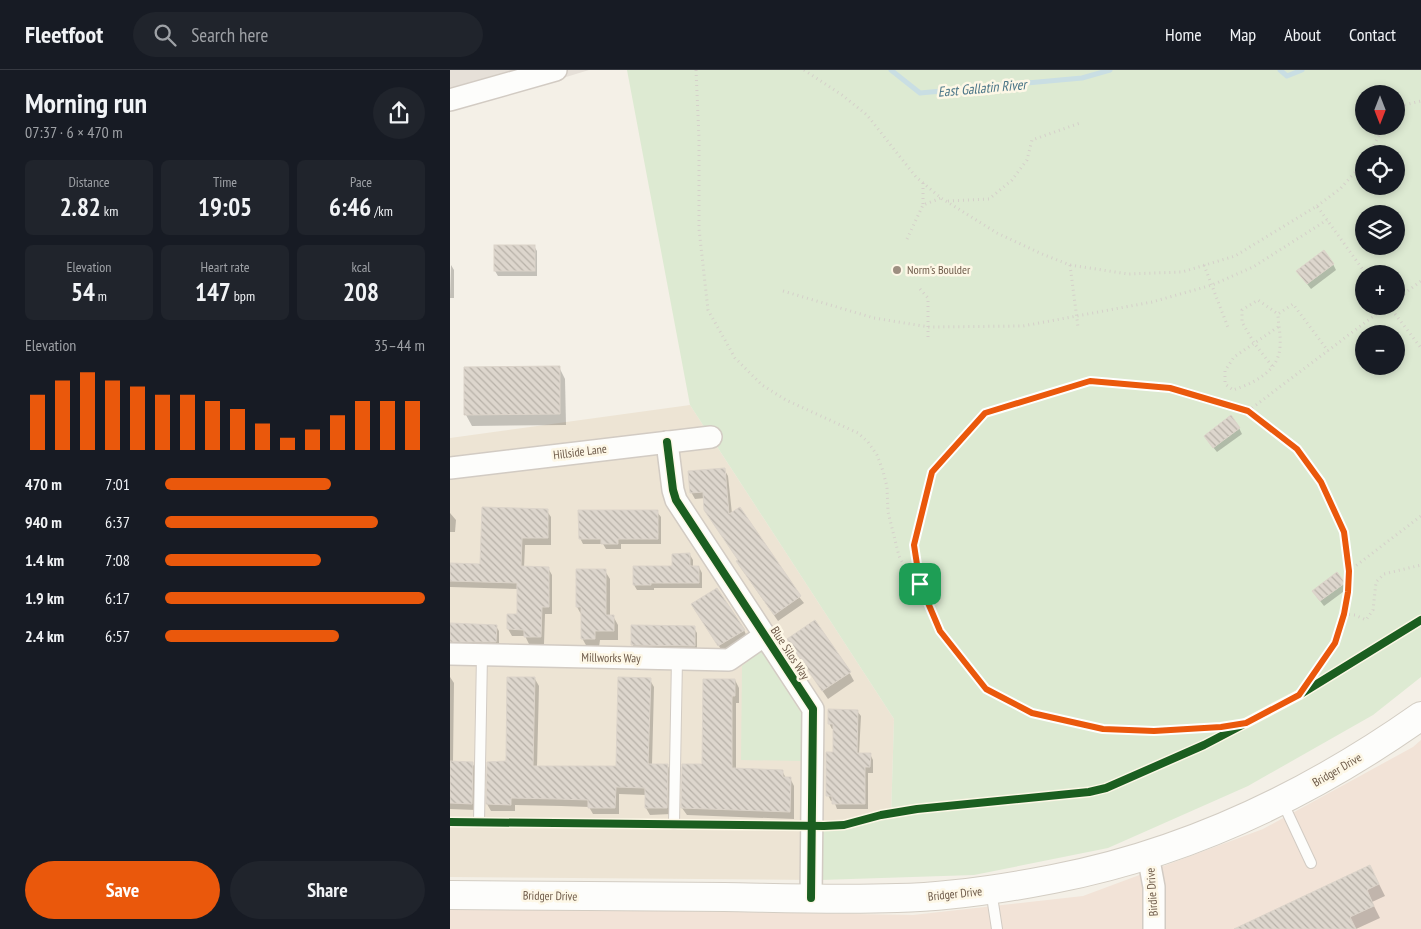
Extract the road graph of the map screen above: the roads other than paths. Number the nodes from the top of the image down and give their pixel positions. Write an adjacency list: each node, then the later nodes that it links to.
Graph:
1 (556, 70): 2 (street)
2 (450, 100)
3 (711, 437): 4 (street, Hillside Lane)
4 (667, 442): 5 (street, Hillside Lane); 6 (street, Blue Silos Way)
5 (450, 468)
6 (765, 635): 9 (street, Millworks Way); 18 (street, Blue Silos Way)
7 (450, 654): 8 (street, Millworks Way)
8 (482, 655): 9 (street, Millworks Way); 12 (lane)
9 (677, 659): 13 (lane)
10 (1421, 716): 11 (main road, Bridger Drive)
11 (1282, 801): 14 (main road, Bridger Drive); 15 (lane)
12 (479, 822)
13 (674, 824)
14 (1148, 856): 16 (main road, Bridger Drive); 20 (street, Birdie Drive)
15 (1312, 862)
16 (991, 890): 18 (main road, Bridger Drive); 19 (lane)
17 (450, 895): 18 (main road, Bridger Drive)
18 (810, 898)
19 (997, 929)
20 (1154, 929)

